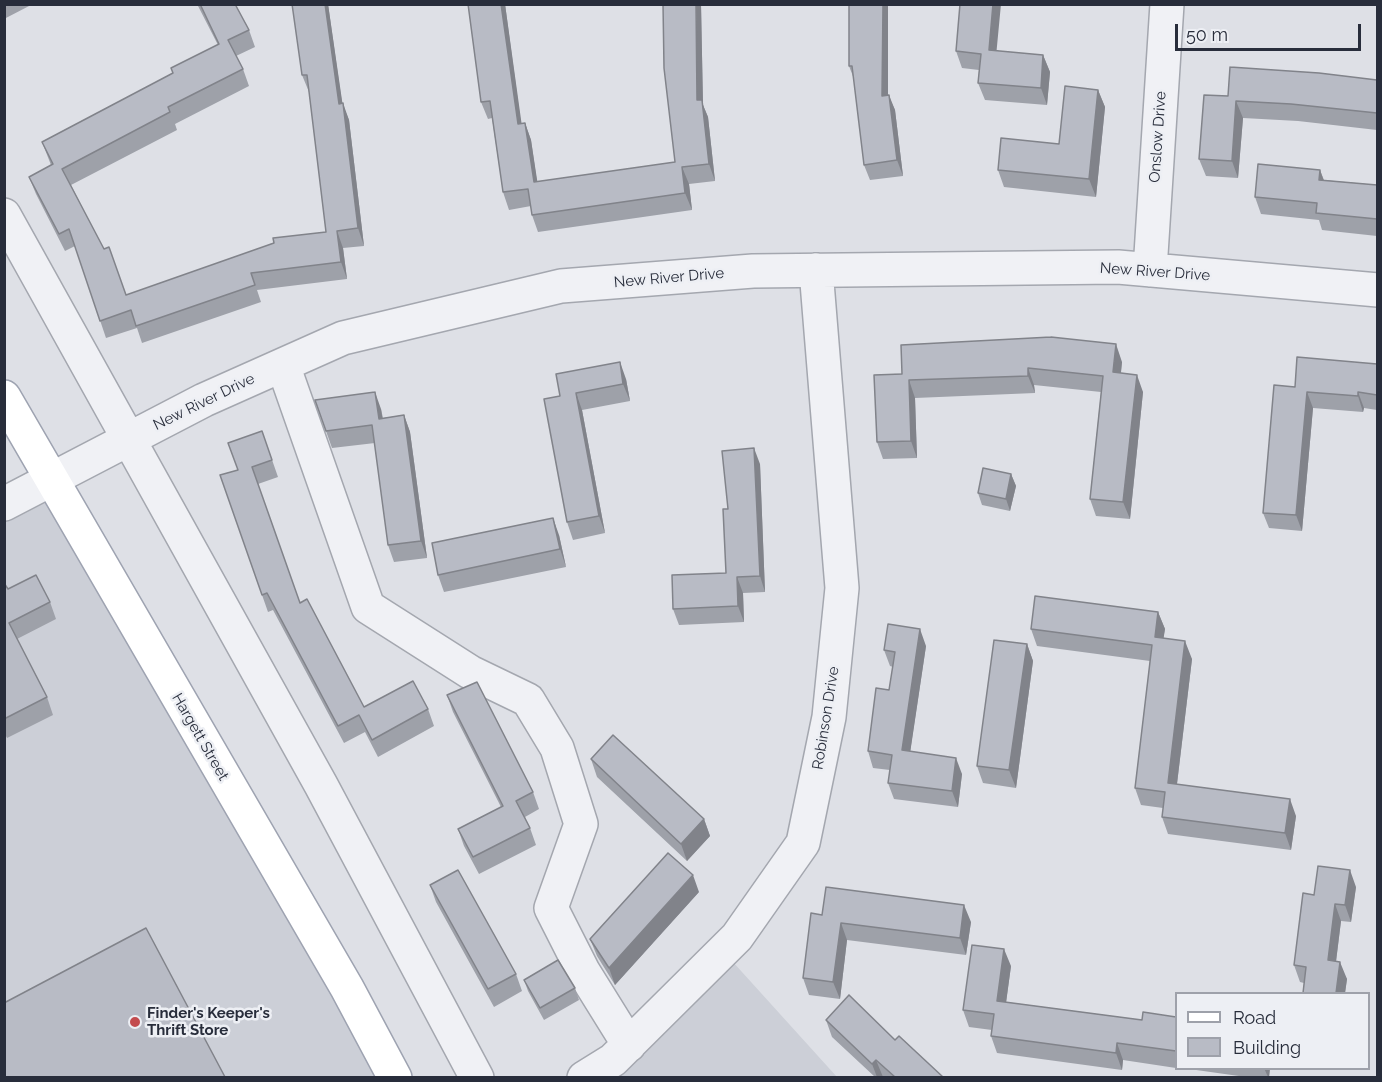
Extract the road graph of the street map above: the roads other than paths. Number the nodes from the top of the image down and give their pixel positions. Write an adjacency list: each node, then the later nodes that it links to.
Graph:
1 (1167, 4): 4 (street, Onslow Drive)
2 (4, 214): 8 (street)
3 (816, 270): 4 (street, New River Drive); 6 (street, New River Drive); 11 (street, Robinson Drive)
4 (1150, 270): 5 (street, New River Drive)
5 (1377, 290)
6 (283, 365): 8 (street, New River Drive); 11 (street)
7 (4, 397): 9 (main road, Hargett Street)
8 (128, 441): 9 (street, New River Drive); 13 (street)
9 (51, 481): 10 (street, New River Drive); 12 (main road, Hargett Street)
10 (4, 504)
11 (629, 1045): 14 (street, Robinson Drive)
12 (395, 1077)
13 (477, 1077)
14 (584, 1077)

